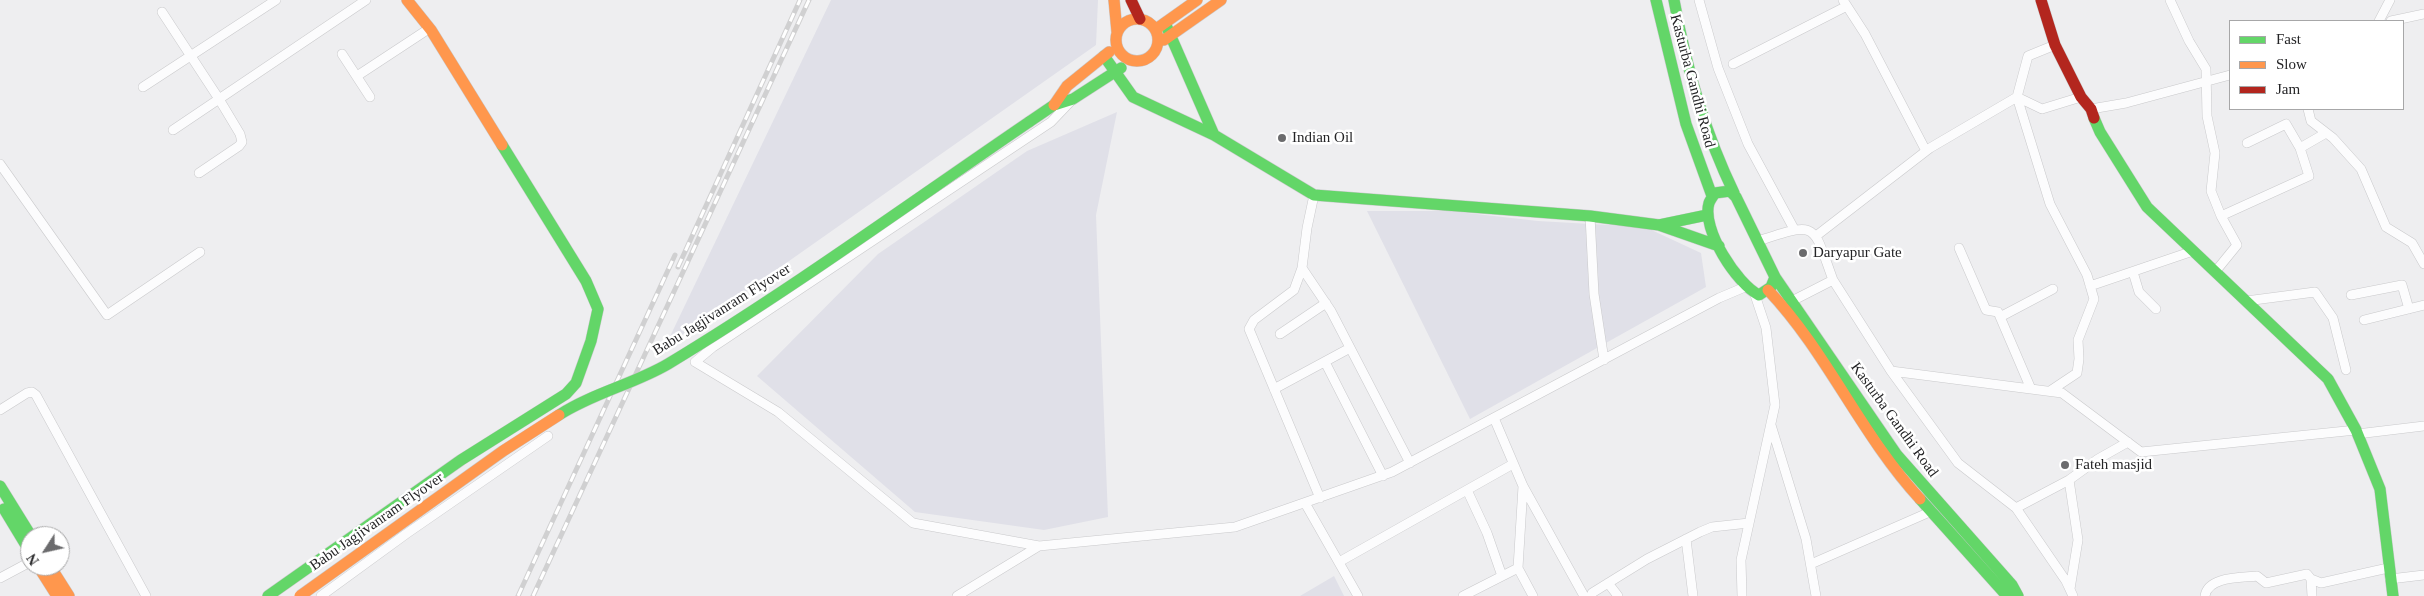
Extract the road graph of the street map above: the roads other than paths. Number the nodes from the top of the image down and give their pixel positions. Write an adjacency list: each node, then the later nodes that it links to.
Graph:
1 (276, 0): 28 (street)
2 (366, 0): 40 (street)
3 (407, 0): 21 (main road)
4 (1114, 0): 22 (main road)
5 (1131, 0): 17 (main road)
6 (1197, 0): 20 (main road)
7 (1221, 0): 23 (main road)
8 (1656, 0): 55 (main road, Kasturba Gandhi Road)
9 (1674, 0): 53 (main road, Kasturba Gandhi Road)
10 (1699, 0): 60 (street)
11 (2170, 0): 35 (street)
12 (2390, 0): 18 (street)
13 (2043, 1): 25 (main road)
14 (1845, 3): 31 (street); 50 (street)
15 (162, 12): 28 (street)
16 (2424, 14): 19 (street)
17 (1140, 19): 20 (main road); 22 (main road)
18 (2380, 20)
19 (2396, 20)
20 (1160, 26): 23 (main road); 24 (main road)
21 (430, 28): 34 (street); 137 (main road)
22 (1117, 32): 26 (main road)
23 (1171, 36): 24 (main road); 47 (main road)
24 (1158, 45): 30 (main road)
25 (2055, 45): 37 (street); 39 (main road)
26 (1116, 46): 29 (main road); 30 (main road)
27 (342, 54): 34 (street)
28 (191, 56): 36 (street); 40 (street)
29 (1104, 56): 32 (main road); 42 (main road)
30 (1131, 61): 32 (main road)
31 (1733, 64)
32 (1114, 72): 41 (main road); 47 (main road)
33 (2229, 75): 35 (street)
34 (357, 76): 38 (street)
35 (2205, 82): 43 (street); 58 (street)
36 (143, 86)
37 (2017, 96): 39 (street); 50 (street); 73 (street)
38 (370, 97)
39 (2081, 97): 43 (main road)
40 (219, 99): 45 (street); 52 (street)
41 (1073, 99): 42 (main road); 119 (street)
42 (1054, 105): 138 (main road, Babu Jagjivanram Flyover, bridge)
43 (2091, 109): 65 (main road)
44 (2308, 110): 46 (street)
45 (173, 130)
46 (2326, 133): 49 (street); 67 (street)
47 (1214, 135): 54 (main road)
48 (2247, 143): 49 (street)
49 (2300, 148): 58 (street)
50 (1926, 151): 61 (street)
51 (0, 164): 66 (street)
52 (199, 173)
53 (1734, 194): 55 (main road); 62 (main road, Kasturba Gandhi Road)
54 (1314, 195): 57 (main road); 68 (street)
55 (1712, 196): 56 (main road)
56 (1707, 215): 59 (main road); 63 (main road)
57 (1590, 216): 59 (main road); 89 (street)
58 (2221, 216): 70 (street)
59 (1659, 225): 63 (main road)
60 (1794, 229): 61 (street); 62 (street)
61 (1816, 236): 72 (street)
62 (1758, 241): 71 (main road, Kasturba Gandhi Road)
63 (1719, 246): 74 (main road)
64 (1959, 248): 85 (street)
65 (2193, 251): 69 (street); 70 (main road)
66 (200, 252)
67 (2424, 264)
68 (1302, 268): 80 (street); 93 (street)
69 (2133, 272): 73 (street); 83 (street)
70 (2215, 272): 79 (main road)
71 (1774, 277): 76 (main road); 81 (main road, Kasturba Gandhi Road)
72 (1833, 280): 81 (street); 91 (street)
73 (2090, 286): 95 (street)
74 (1745, 287): 77 (main road); 89 (street)
75 (2053, 289): 85 (street)
76 (1768, 290): 77 (main road); 81 (main road, Kasturba Gandhi Road)
77 (1755, 295): 98 (street)
78 (2351, 295): 84 (street)
79 (2246, 301): 92 (street); 100 (main road)
80 (1326, 303): 87 (street); 88 (street)
81 (1788, 303): 114 (main road, Kasturba Gandhi Road); 149 (main road, Kasturba Gandhi Road)
82 (2424, 305): 84 (street)
83 (2156, 309)
84 (2408, 309): 86 (street)
85 (2000, 317): 94 (street)
86 (2364, 320)
87 (1280, 334)
88 (1350, 348): 90 (street); 103 (street)
89 (1604, 360): 97 (street)
90 (1325, 362): 93 (street); 105 (street)
91 (1891, 370): 94 (street); 112 (street)
92 (2346, 370)
93 (1274, 389): 110 (street)
94 (2031, 389): 95 (street)
95 (2050, 391): 102 (street)
96 (0, 410): 136 (street)
97 (1494, 418): 103 (street); 104 (street)
98 (1771, 423): 115 (street); 121 (street)
99 (2424, 426): 100 (street)
100 (2357, 432): 102 (street); 124 (main road)
101 (548, 436): 139 (street)
102 (2128, 442): 106 (street)
103 (1410, 463): 105 (street)
104 (1513, 464): 108 (street); 109 (street)
105 (1383, 476): 110 (street)
106 (2069, 480): 112 (street); 132 (street)
107 (0, 486): 116 (main road)
108 (1522, 486): 123 (street); 133 (street)
109 (1467, 490): 120 (street); 128 (street)
110 (1320, 498): 111 (street)
111 (1305, 503): 119 (street); 120 (street)
112 (2016, 508): 132 (street)
113 (2, 509): 117 (main road)
114 (1932, 511): 121 (street); 148 (main road, Kasturba Gandhi Road)
115 (1749, 523): 118 (street); 146 (street)
116 (25, 526)
117 (20, 537)
118 (1686, 539): 131 (street); 145 (street)
119 (1039, 546): 140 (street)
120 (1339, 562): 141 (street)
121 (1811, 564): 147 (street)
122 (20, 567): 129 (street)
123 (1518, 568): 128 (street); 143 (street)
124 (2389, 574): 125 (street); 130 (street); 152 (main road)
125 (2424, 575)
126 (44, 576): 134 (main road)
127 (56, 576): 135 (main road)
128 (1502, 576): 142 (street)
129 (0, 578)
130 (2311, 578): 150 (street); 151 (street)
131 (1608, 583): 133 (street); 144 (street)
132 (2071, 593)
133 (1588, 594)
134 (57, 596)
135 (69, 596)
136 (146, 596)
137 (268, 596)
138 (300, 596)
139 (321, 596)
140 (957, 596)
141 (1358, 596)
142 (1463, 596)
143 (1533, 596)
144 (1618, 596)
145 (1693, 596)
146 (1742, 596)
147 (1816, 596)
148 (2006, 596)
149 (2018, 596)
150 (2205, 596)
151 (2312, 596)
152 (2393, 596)

